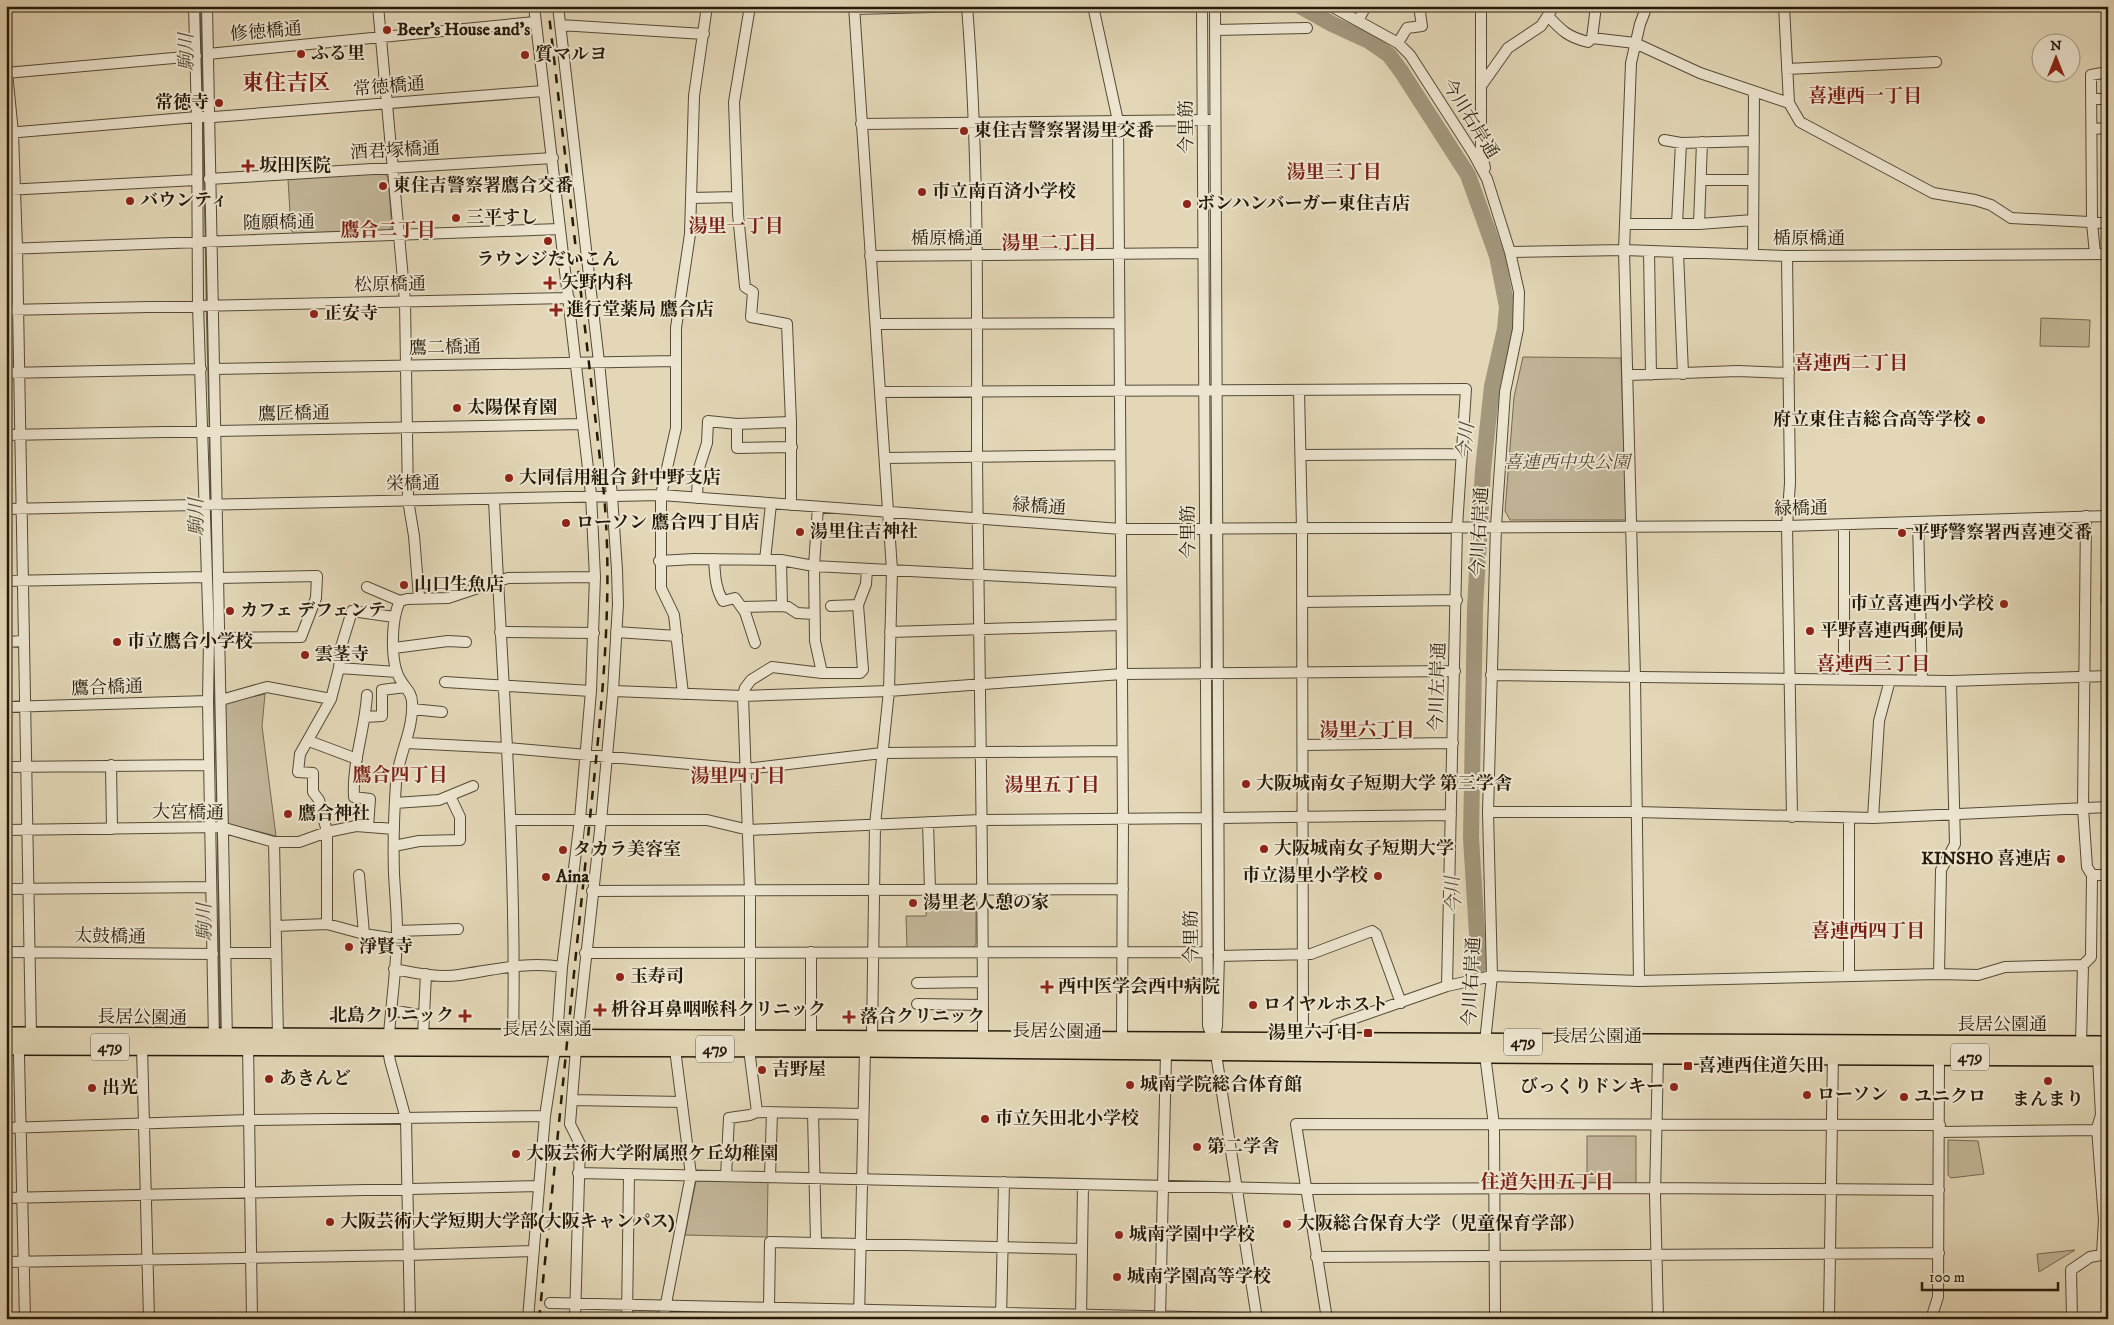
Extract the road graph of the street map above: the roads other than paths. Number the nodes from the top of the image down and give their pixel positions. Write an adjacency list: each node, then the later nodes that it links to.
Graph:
1 (194, 6): 34 (street)
2 (207, 6): 33 (street)
3 (378, 6): 29 (street)
4 (534, 6): 24 (street)
5 (558, 6): 25 (street)
6 (707, 6): 28 (street)
7 (750, 6): 67 (street)
8 (967, 6): 9 (street); 21 (street); 50 (street)
9 (972, 6)
10 (1093, 6): 49 (street)
11 (1202, 6): 47 (street, 今里筋)
12 (1216, 6): 27 (street, 今里筋)
13 (1331, 6): 23 (street, 今川右岸通)
14 (1366, 6): 23 (street)
15 (1419, 6): 31 (street)
16 (1481, 6): 39 (street)
17 (1554, 6): 22 (street)
18 (1596, 6): 30 (street)
19 (1648, 6): 32 (street)
20 (1784, 6): 37 (street)
21 (854, 8): 51 (street)
22 (1548, 16): 30 (street); 39 (street)
23 (1358, 21): 31 (street, 今川右岸通)
24 (535, 22): 29 (street, 修徳橋通); 40 (street)
25 (560, 25): 28 (street); 101 (street)
26 (1307, 28): 27 (street)
27 (1216, 30): 48 (street, 今里筋)
28 (704, 34): 68 (street)
29 (381, 37): 33 (street, 修徳橋通); 45 (street)
30 (1592, 38): 32 (street)
31 (1398, 43): 61 (street, 今川右岸通)
32 (1635, 43): 41 (street); 72 (street)
33 (208, 54): 46 (street)
34 (196, 56): 36 (street); 46 (street)
35 (1936, 62): 37 (street)
36 (7, 69): 54 (street)
37 (1787, 69): 44 (street)
38 (2108, 72): 42 (street)
39 (1482, 86): 61 (street)
40 (542, 91): 45 (street, 常徳橋通); 59 (street)
41 (1754, 92): 44 (street); 56 (street)
42 (2092, 99): 43 (street); 53 (street)
43 (2108, 99)
44 (1789, 103): 70 (street)
45 (388, 104): 46 (street, 常徳橋通); 60 (street)
46 (203, 117): 54 (street, 常徳橋通); 62 (street); 63 (street)
47 (1203, 120): 48 (street); 49 (street); 83 (street, 今里筋)
48 (1216, 120): 114 (street, 今里筋)
49 (1118, 121): 50 (street); 84 (street)
50 (975, 123): 51 (street); 88 (street)
51 (861, 124): 89 (street)
52 (2108, 128): 53 (street)
53 (2092, 129): 70 (street)
54 (10, 133): 66 (street)
55 (1664, 140): 58 (street)
56 (1754, 141): 57 (street); 65 (street)
57 (1702, 142): 58 (street); 64 (street)
58 (1681, 143): 73 (street)
59 (553, 158): 60 (street, 酒君塚橋通); 75 (street)
60 (393, 168): 62 (street, 酒君塚橋通); 76 (street)
61 (1487, 178): 81 (street, 今川右岸通)
62 (209, 179): 77 (street)
63 (196, 180): 66 (street); 77 (street)
64 (1701, 180): 65 (street); 74 (street)
65 (1753, 180): 69 (street)
66 (11, 190): 78 (street)
67 (737, 197): 68 (street); 117 (street)
68 (691, 198): 100 (street)
69 (1753, 220): 74 (street); 85 (street)
70 (2092, 223): 71 (street); 86 (street)
71 (2108, 223)
72 (1625, 224): 73 (street); 79 (street)
73 (1677, 224): 74 (street)
74 (1699, 224)
75 (560, 229): 76 (street, 随願橋通); 91 (street)
76 (399, 236): 77 (street, 随願橋通); 92 (street)
77 (205, 241): 78 (street, 随願橋通); 93 (street); 94 (street)
78 (12, 249): 95 (street)
79 (1624, 250): 80 (street, 楯原橋通); 81 (street, 楯原橋通); 110 (street)
80 (1649, 251): 82 (street, 楯原橋通); 111 (street)
81 (1510, 252): 148 (street, 今川右岸通)
82 (1678, 252): 85 (street, 楯原橋通); 109 (street)
83 (1204, 253): 84 (street, 楯原橋通); 114 (street, 今里筋)
84 (1119, 254): 88 (street, 楯原橋通); 97 (street)
85 (1752, 254): 90 (street, 楯原橋通)
86 (2095, 254): 87 (street, 楯原橋通); 90 (street, 楯原橋通)
87 (2108, 254)
88 (978, 255): 89 (street, 楯原橋通); 99 (street)
89 (870, 256): 98 (street)
90 (1787, 256): 108 (street)
91 (569, 298): 92 (street, 松原橋通); 102 (street)
92 (405, 301): 94 (street, 松原橋通); 103 (street)
93 (199, 306): 94 (street, 松原橋通); 95 (street); 105 (street)
94 (213, 306): 104 (street)
95 (18, 309): 96 (street); 107 (street)
96 (6, 310)
97 (1119, 323): 99 (street); 113 (street)
98 (876, 324): 99 (street); 115 (street)
99 (978, 324): 116 (street)
100 (675, 361): 101 (street, 鷹二橋通); 130 (street)
101 (599, 362): 102 (street, 鷹二橋通); 131 (street)
102 (576, 363): 103 (street, 鷹二橋通); 118 (street)
103 (406, 365): 104 (street, 鷹二橋通); 120 (street)
104 (214, 369): 121 (street)
105 (201, 370): 107 (street); 121 (street)
106 (6, 373): 107 (street)
107 (20, 373): 122 (street)
108 (1789, 373): 109 (street); 149 (street)
109 (1684, 374): 111 (street)
110 (1628, 375): 111 (street); 153 (street)
111 (1651, 375)
112 (1299, 390): 114 (street); 125 (street, 今川左岸通); 127 (street)
113 (1120, 391): 114 (street); 116 (street); 126 (street)
114 (1210, 391): 150 (street, 今里筋); 152 (street, 今里筋)
115 (880, 392): 116 (street); 129 (street)
116 (978, 392): 128 (street)
117 (792, 422): 119 (street); 124 (street)
118 (583, 424): 120 (street, 鷹匠橋通); 132 (street)
119 (736, 424): 124 (street); 133 (street)
120 (408, 428): 121 (street, 鷹匠橋通); 135 (street)
121 (209, 432): 122 (street, 鷹匠橋通); 137 (street)
122 (20, 434): 123 (street, 鷹匠橋通); 140 (street)
123 (6, 435)
124 (792, 447): 138 (street)
125 (1461, 454): 127 (street); 151 (street, 今川左岸通)
126 (1120, 455): 128 (street); 154 (street)
127 (1300, 455): 155 (street)
128 (977, 456): 129 (street); 145 (street)
129 (885, 458): 142 (street)
130 (661, 495): 131 (street, 緑橋通); 133 (street, 緑橋通); 159 (street)
131 (612, 496): 132 (street, 栄橋通); 184 (street)
132 (592, 498): 134 (street, 栄橋通); 164 (street)
133 (697, 498): 136 (street, 緑橋通)
134 (494, 499): 135 (street, 栄橋通); 168 (street)
135 (408, 500): 137 (street, 栄橋通); 171 (street)
136 (771, 504): 138 (street, 緑橋通); 157 (street)
137 (211, 505): 140 (street, 栄橋通); 165 (street)
138 (791, 506): 139 (street, 緑橋通)
139 (818, 507): 142 (street, 緑橋通); 160 (street)
140 (21, 508): 141 (street, 栄橋通); 167 (street)
141 (6, 509)
142 (888, 512): 145 (street, 緑橋通); 162 (street)
143 (2086, 516): 144 (street, 緑橋通); 146 (street, 緑橋通); 205 (street)
144 (2108, 516)
145 (978, 519): 154 (street, 緑橋通); 163 (street)
146 (1918, 522): 147 (street, 緑橋通); 209 (street)
147 (1844, 525): 149 (street, 緑橋通); 207 (street)
148 (1496, 526): 151 (street, 緑橋通); 153 (street, 緑橋通); 202 (street, 今川右岸通)
149 (1787, 526): 153 (street, 緑橋通); 206 (street)
150 (1206, 527): 152 (street, 緑橋通); 154 (street, 緑橋通); 198 (street, 今里筋)
151 (1460, 527): 155 (street, 緑橋通); 172 (street, 今川左岸通)
152 (1217, 528): 155 (street, 緑橋通); 201 (street, 今里筋)
153 (1631, 528): 204 (street)
154 (1121, 529): 169 (street)
155 (1302, 529): 174 (street)
156 (714, 559): 157 (street); 159 (street); 178 (street)
157 (765, 560): 158 (street)
158 (781, 560): 160 (street); 176 (street)
159 (660, 561): 187 (street)
160 (814, 566): 161 (street); 179 (street)
161 (867, 569): 162 (street); 175 (street)
162 (892, 570): 163 (street); 185 (street)
163 (979, 574): 169 (street); 182 (street)
164 (595, 577): 168 (street); 186 (street)
165 (213, 578): 167 (street); 188 (street); 188 (street); 223 (street)
166 (6, 581): 167 (street)
167 (24, 581): 190 (street)
168 (498, 581): 171 (street); 183 (street)
169 (1120, 582): 181 (street)
170 (367, 587): 173 (street)
171 (419, 598): 173 (street)
172 (1457, 600): 174 (street); 195 (street, 今川左岸通)
173 (400, 601): 180 (street)
174 (1302, 602): 199 (street)
175 (858, 605): 177 (street); 197 (street)
176 (782, 606): 178 (street); 179 (street)
177 (831, 606)
178 (742, 607): 192 (street)
179 (814, 614): 197 (street)
180 (394, 617): 193 (street); 194 (street)
181 (1121, 625): 182 (street); 200 (street)
182 (979, 630): 185 (street); 213 (street)
183 (500, 632): 186 (street); 212 (street)
184 (616, 632): 187 (street); 216 (street)
185 (890, 632): 217 (street)
186 (594, 633): 215 (street)
187 (677, 636): 218 (street)
188 (219, 638): 222 (street)
189 (6, 642): 190 (street)
190 (23, 642): 225 (street)
191 (466, 642): 193 (street)
192 (755, 643)
193 (394, 648): 196 (street)
194 (339, 668): 196 (street); 221 (street)
195 (1455, 671): 199 (street); 231 (street, 今川左岸通)
196 (397, 672): 214 (street)
197 (822, 673): 220 (street)
198 (1206, 673): 200 (street); 201 (street); 257 (street, 今里筋)
199 (1301, 673): 201 (street); 232 (street)
200 (1122, 674): 213 (street); 234 (street)
201 (1218, 674): 258 (street, 今里筋)
202 (1491, 675): 204 (street); 250 (street, 今川右岸通)
203 (2108, 676): 205 (street)
204 (1636, 677): 206 (street); 251 (street)
205 (2083, 677): 210 (street); 248 (street)
206 (1791, 680): 207 (street); 255 (street)
207 (1844, 680): 208 (street)
208 (1890, 680): 209 (street); 260 (street)
209 (1922, 681): 210 (street)
210 (1951, 681): 252 (street)
211 (445, 682): 212 (street)
212 (503, 684): 215 (street); 233 (street)
213 (979, 684): 217 (street); 236 (street)
214 (406, 687): 226 (street); 228 (street)
215 (591, 691): 237 (street)
216 (613, 691): 218 (street); 238 (street)
217 (888, 691): 220 (street); 235 (street)
218 (683, 694): 220 (street)
219 (367, 695): 228 (street)
220 (743, 696): 244 (street)
221 (331, 699): 222 (street); 229 (street)
222 (221, 700): 267 (street)
223 (208, 701): 225 (street, 鷹合橋通); 241 (street)
224 (6, 707): 225 (street, 鷹合橋通)
225 (24, 707): 243 (street)
226 (412, 709): 227 (street); 230 (street)
227 (442, 712)
228 (365, 716): 239 (street)
229 (309, 741): 239 (street); 274 (street)
230 (407, 742): 233 (street); 247 (street)
231 (1453, 744): 232 (street); 253 (street, 今川左岸通)
232 (1303, 745): 254 (street)
233 (507, 748): 237 (street); 261 (street)
234 (1121, 751): 236 (street); 256 (street)
235 (882, 752): 236 (street); 244 (street); 266 (street)
236 (981, 752): 263 (street)
237 (585, 756): 238 (street); 262 (street)
238 (606, 757): 244 (street); 264 (street)
239 (356, 759): 268 (street)
240 (111, 765): 241 (street); 243 (street); 269 (street)
241 (209, 765): 267 (street)
242 (6, 767): 243 (street)
243 (27, 767): 272 (street)
244 (746, 769): 273 (street)
245 (473, 786): 246 (street)
246 (450, 796): 247 (street); 276 (street)
247 (395, 803): 270 (street)
248 (2084, 808): 249 (street); 252 (street); 278 (street)
249 (2108, 808)
250 (1488, 812): 251 (street); 314 (street, 今川右岸通)
251 (1637, 812): 255 (street); 316 (street)
252 (1953, 814): 260 (street); 313 (street)
253 (1451, 815): 254 (street); 319 (street, 今川左岸通)
254 (1304, 817): 258 (street); 306 (street)
255 (1792, 817): 259 (street)
256 (1123, 818): 257 (street); 263 (street); 284 (street)
257 (1207, 818): 300 (street, 今里筋)
258 (1219, 818): 307 (street, 今里筋)
259 (1849, 818): 260 (street); 315 (street)
260 (1873, 818)
261 (511, 820): 262 (street); 309 (street)
262 (580, 820): 264 (street); 310 (street)
263 (981, 820): 265 (street); 283 (street)
264 (601, 821): 273 (street); 287 (street)
265 (928, 822): 266 (street); 286 (street)
266 (875, 825): 273 (street); 285 (street)
267 (217, 827): 269 (street, 大宮橋通); 275 (street, 大宮橋通); 280 (street); 301 (street)
268 (368, 827): 270 (street, 大宮橋通); 274 (street, 大宮橋通)
269 (112, 829): 272 (street, 大宮橋通)
270 (394, 829): 276 (street)
271 (6, 830): 272 (street, 大宮橋通)
272 (28, 830): 282 (street)
273 (749, 830): 288 (street)
274 (327, 832): 275 (street, 大宮橋通); 289 (street)
275 (274, 842): 290 (street)
276 (394, 846): 293 (street)
277 (359, 875): 292 (street)
278 (2092, 875): 279 (street); 308 (street)
279 (2108, 875)
280 (212, 888): 282 (street); 305 (street)
281 (6, 889): 282 (street)
282 (29, 889): 295 (street)
283 (982, 889): 284 (street); 286 (street); 298 (street)
284 (1122, 889): 299 (street)
285 (874, 890): 286 (street); 288 (street); 297 (street)
286 (930, 890)
287 (592, 891): 288 (street); 303 (street)
288 (750, 891): 304 (street)
289 (327, 924): 290 (street); 292 (street)
290 (276, 926): 302 (street)
291 (458, 929): 293 (street)
292 (364, 934): 293 (street)
293 (397, 935): 311 (street)
294 (6, 952): 295 (street, 太鼓橋通)
295 (30, 952): 305 (street, 太鼓橋通); 326 (street)
296 (811, 952): 297 (street); 304 (street); 330 (street)
297 (874, 952): 298 (street); 341 (street)
298 (982, 952): 299 (street); 317 (street)
299 (1122, 952): 300 (street); 332 (street)
300 (1208, 952): 345 (street, 今里筋)
301 (226, 953): 302 (street); 335 (street)
302 (276, 953): 329 (street)
303 (586, 953): 304 (street); 339 (street)
304 (750, 953): 340 (street)
305 (214, 954): 335 (street)
306 (1303, 954): 307 (street); 320 (street); 333 (street)
307 (1219, 956): 345 (street, 今里筋)
308 (2084, 965): 313 (street); 342 (street)
309 (514, 966): 310 (street); 312 (street); 328 (street)
310 (562, 967): 338 (street)
311 (394, 969): 312 (street); 323 (street)
312 (426, 974): 324 (street)
313 (1939, 974): 315 (street)
314 (1492, 976): 316 (street); 319 (street); 348 (street, 今川右岸通)
315 (1849, 976): 316 (street)
316 (1640, 980)
317 (983, 982): 318 (street); 322 (street)
318 (917, 983)
319 (1447, 986): 320 (street)
320 (1401, 1003): 334 (street)
321 (917, 1004): 322 (street)
322 (983, 1005): 331 (street)
323 (391, 1010): 324 (street); 337 (street)
324 (424, 1016): 327 (street)
325 (6, 1035): 326 (highway, 長居公園通 / 479)
326 (32, 1035): 335 (highway, 長居公園通 / 479); 344 (street)
327 (423, 1037): 328 (highway, 長居公園通 / 479); 337 (highway, 長居公園通 / 479)
328 (513, 1037): 338 (highway, 長居公園通 / 479)
329 (278, 1038): 336 (highway, 長居公園通 / 479); 337 (highway, 長居公園通 / 479)
330 (811, 1038): 340 (highway, 長居公園通 / 479); 341 (highway, 長居公園通 / 479)
331 (983, 1039): 332 (highway, 長居公園通 / 479); 341 (highway, 長居公園通 / 479)
332 (1122, 1041): 345 (highway, 長居公園通 / 479)
333 (1303, 1041): 334 (highway, 長居公園通 / 479); 345 (highway, 長居公園通 / 479)
334 (1333, 1042): 348 (highway, 長居公園通 / 479)
335 (221, 1043): 336 (highway, 長居公園通 / 479); 346 (highway, 長居公園通 / 479)
336 (248, 1043): 337 (highway, 長居公園通 / 479); 362 (street)
337 (389, 1043): 338 (highway, 長居公園通 / 479); 361 (street)
338 (556, 1043): 339 (highway, 長居公園通 / 479); 360 (street)
339 (576, 1043): 340 (highway, 長居公園通 / 479); 347 (highway, 長居公園通 / 479); 354 (street)
340 (749, 1043): 341 (highway, 長居公園通 / 479); 347 (highway, 長居公園通 / 479); 356 (street)
341 (869, 1043): 350 (highway, 長居公園通 / 479); 359 (street)
342 (2081, 1044): 343 (highway, 長居公園通 / 479); 349 (highway, 長居公園通 / 479)
343 (2108, 1044)
344 (13, 1047): 346 (highway, 長居公園通 / 479); 367 (street)
345 (1215, 1047): 348 (highway, 長居公園通 / 479); 350 (highway, 長居公園通 / 479); 383 (street)
346 (142, 1048): 364 (street)
347 (675, 1049): 355 (street)
348 (1485, 1049): 349 (highway, 長居公園通 / 479); 351 (highway, 長居公園通 / 479); 365 (street, 今川右岸通)
349 (1833, 1050): 351 (highway, 長居公園通 / 479); 352 (highway, 長居公園通 / 479); 366 (street)
350 (1166, 1053): 381 (street)
351 (1658, 1056): 363 (street)
352 (1939, 1057): 353 (highway, 長居公園通 / 479); 369 (street)
353 (2103, 1058): 370 (street)
354 (572, 1100): 355 (street); 371 (street)
355 (682, 1102): 373 (street)
356 (757, 1112): 357 (street); 374 (street)
357 (772, 1112): 358 (street); 376 (street)
358 (813, 1113): 359 (street); 377 (street)
359 (863, 1114): 378 (street)
360 (545, 1116): 361 (street); 382 (street)
361 (406, 1119): 362 (street); 386 (street)
362 (249, 1120): 364 (street); 390 (street)
363 (1657, 1124): 365 (street); 366 (street); 385 (street)
364 (144, 1125): 367 (street); 391 (street)
365 (1494, 1125): 384 (street, 今川右岸通); 387 (street)
366 (1832, 1125): 369 (street); 388 (street)
367 (21, 1127): 368 (street); 393 (street)
368 (6, 1128)
369 (1940, 1129): 370 (street); 389 (street)
370 (2097, 1130): 375 (street)
371 (578, 1173): 372 (street); 412 (street)
372 (630, 1174): 373 (street); 413 (street)
373 (691, 1175): 374 (street); 414 (street)
374 (726, 1176): 376 (street)
375 (2104, 1176): 394 (street)
376 (770, 1177): 377 (street)
377 (816, 1178): 378 (street); 395 (street)
378 (862, 1180): 379 (street); 396 (street)
379 (1004, 1182): 380 (street); 397 (street)
380 (1084, 1184): 381 (street); 398 (street)
381 (1163, 1185): 383 (street); 419 (street)
382 (538, 1186): 386 (street); 399 (street)
383 (1236, 1187): 387 (street); 420 (street)
384 (1494, 1188): 385 (street); 387 (street); 401 (street, 今川右岸通)
385 (1656, 1188): 388 (street); 405 (street)
386 (408, 1189): 390 (street); 404 (street)
387 (1306, 1189): 406 (street)
388 (1831, 1190): 389 (street); 402 (street)
389 (1938, 1190): 400 (street)
390 (250, 1192): 391 (street); 407 (street)
391 (144, 1194): 393 (street); 408 (street)
392 (6, 1198): 393 (street)
393 (22, 1198): 410 (street)
394 (2106, 1220): 403 (street)
395 (816, 1242): 396 (street); 415 (street)
396 (861, 1243): 397 (street); 416 (street)
397 (1003, 1247): 398 (street); 417 (street)
398 (1082, 1249): 418 (street)
399 (534, 1250): 404 (street); 425 (street)
400 (1939, 1253): 402 (street); 434 (street)
401 (1494, 1254): 405 (street); 406 (street); 431 (street, 今川右岸通)
402 (1830, 1254): 405 (street); 433 (street)
403 (2105, 1254): 435 (street)
404 (409, 1255): 407 (street); 424 (street)
405 (1658, 1255): 432 (street)
406 (1316, 1257): 430 (street)
407 (251, 1258): 408 (street); 423 (street)
408 (146, 1260): 410 (street); 422 (street)
409 (6, 1262): 410 (street)
410 (24, 1262): 421 (street)
411 (550, 1303): 412 (street)
412 (576, 1304): 413 (street); 426 (street)
413 (627, 1305): 414 (street); 427 (street)
414 (665, 1306): 415 (street); 428 (street)
415 (769, 1308): 416 (street)
416 (859, 1314): 417 (street)
417 (1001, 1315): 418 (street)
418 (1082, 1316): 419 (street)
419 (1160, 1318): 420 (street)
420 (1257, 1318): 429 (street)
421 (25, 1319)
422 (148, 1319)
423 (252, 1319)
424 (410, 1319)
425 (528, 1319)
426 (575, 1319)
427 (627, 1319)
428 (663, 1319)
429 (1286, 1319)
430 (1327, 1319)
431 (1495, 1319)
432 (1658, 1319)
433 (1829, 1319)
434 (1931, 1319)
435 (2072, 1319)

